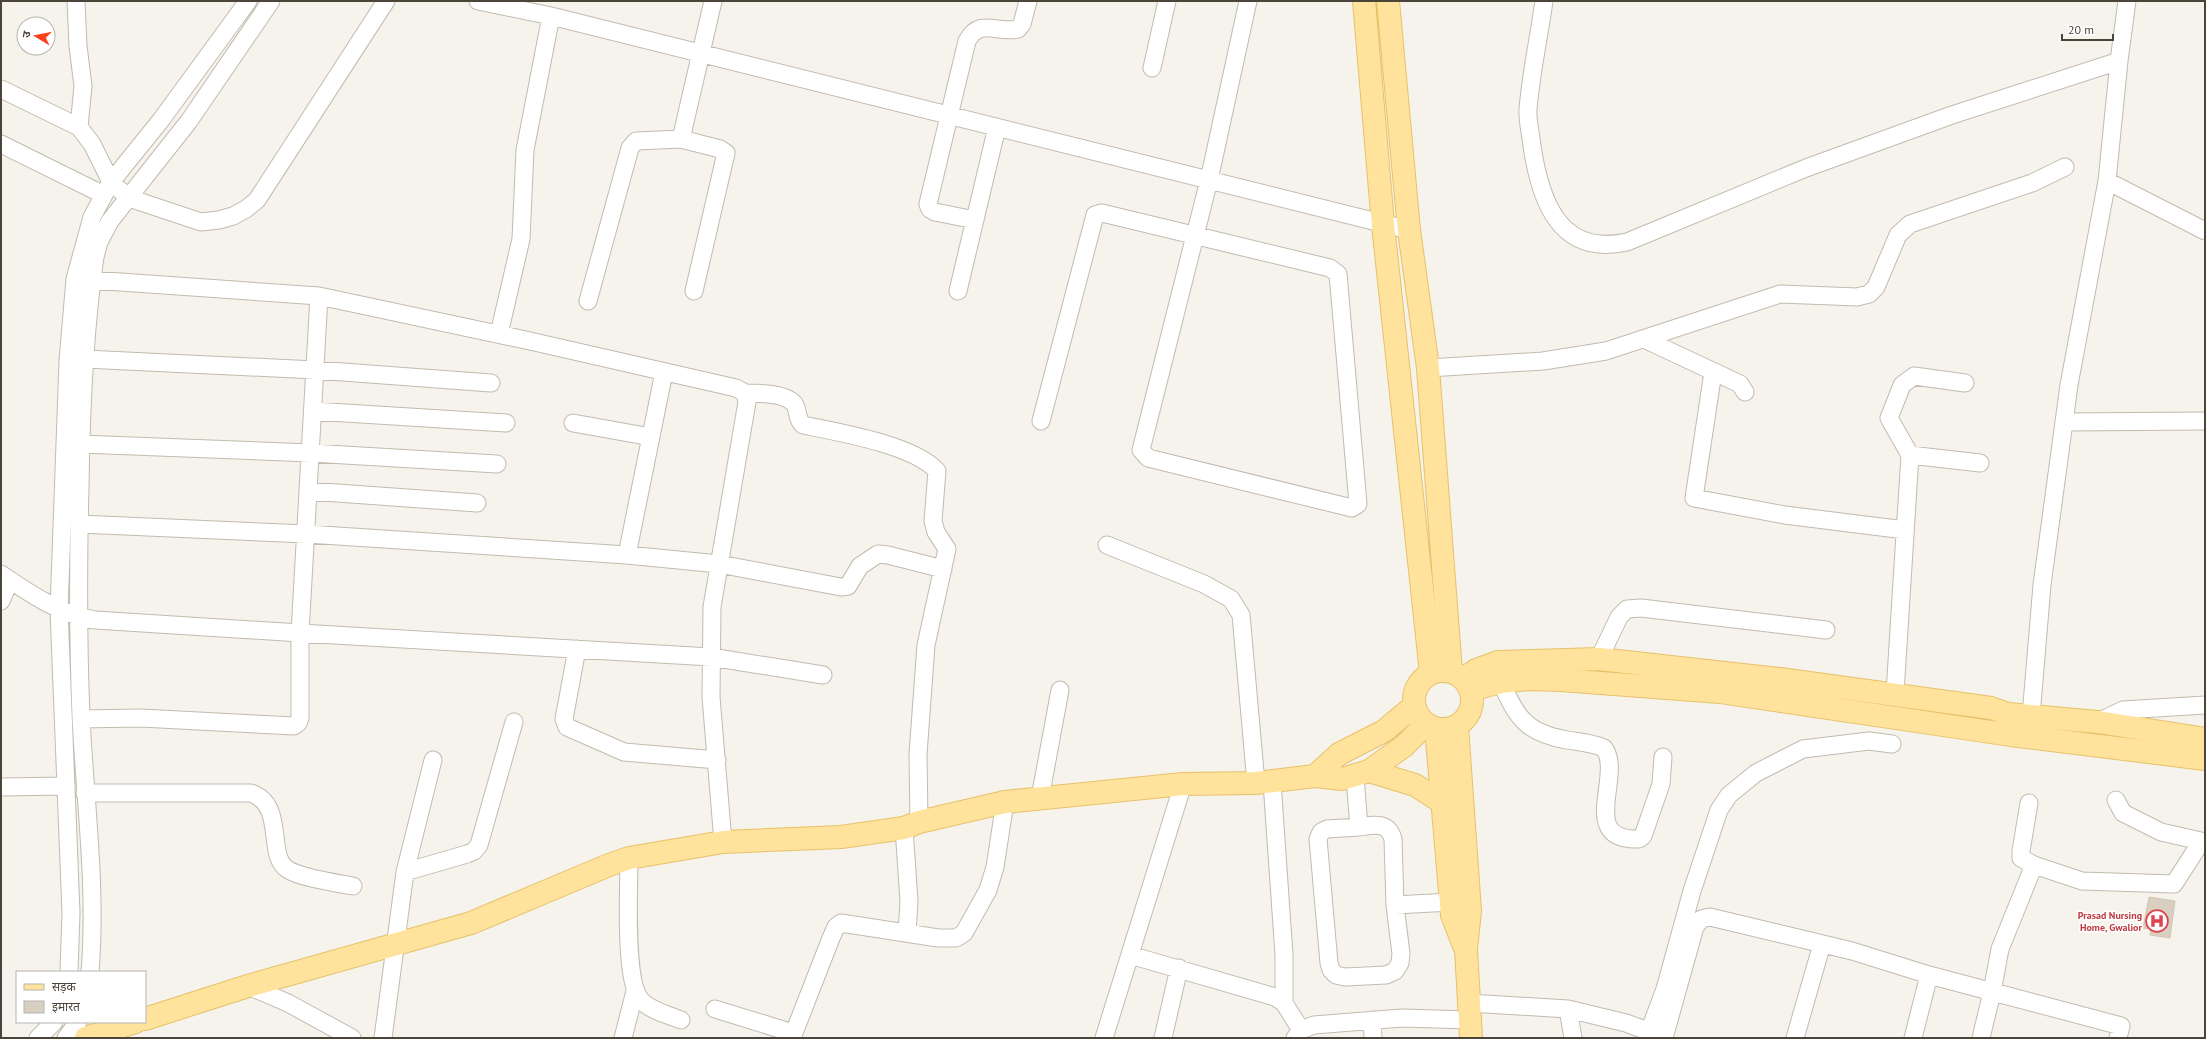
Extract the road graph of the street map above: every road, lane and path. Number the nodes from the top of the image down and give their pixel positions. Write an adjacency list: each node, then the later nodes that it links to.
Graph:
1 (76, 1): 20 (street)
2 (248, 1): 27 (street)
3 (271, 1): 28 (street)
4 (386, 1): 28 (street)
5 (478, 1): 14 (street)
6 (713, 1): 15 (street)
7 (1028, 1): 19 (street)
8 (1167, 1): 17 (street)
9 (1248, 1): 25 (street)
10 (1364, 1): 30 (main road)
11 (1388, 1): 31 (main road)
12 (1544, 1): 16 (street)
13 (2127, 1): 16 (street)
14 (551, 16): 15 (street); 39 (street)
15 (701, 54): 19 (street); 22 (street)
16 (2118, 61): 26 (street)
17 (1152, 68)
18 (1, 89): 20 (street)
19 (948, 115): 21 (street); 29 (street)
20 (79, 127): 27 (street)
21 (997, 127): 25 (street); 29 (street)
22 (681, 140): 35 (street); 38 (street)
23 (1, 144): 27 (street)
24 (2065, 167): 40 (street)
25 (1210, 180): 30 (street); 33 (street)
26 (2107, 181): 32 (street); 53 (street)
27 (107, 189): 28 (street); 73 (street)
28 (129, 198): 34 (street)
29 (975, 220): 36 (street)
30 (1383, 225): 31 (street); 81 (main road)
31 (1409, 230): 42 (main road)
32 (2205, 231)
33 (1195, 236): 33 (street); 51 (street)
34 (92, 280): 37 (street); 41 (street)
35 (694, 290)
36 (958, 291)
37 (319, 296): 39 (street); 43 (street)
38 (588, 301)
39 (499, 334): 44 (street)
40 (1644, 339): 42 (street); 45 (street)
41 (85, 359): 43 (street); 57 (street)
42 (1428, 368): 81 (main road)
43 (316, 370): 46 (street); 50 (street)
44 (664, 372): 49 (street); 56 (street)
45 (1713, 372): 48 (street); 65 (street)
46 (491, 383)
47 (1965, 383): 59 (street)
48 (1745, 392)
49 (745, 393): 69 (street); 70 (street)
50 (313, 411): 54 (street); 58 (street)
51 (1041, 420)
52 (2205, 421): 53 (street)
53 (2064, 422): 87 (street)
54 (506, 423)
55 (573, 423): 56 (street)
56 (651, 438): 68 (street)
57 (80, 444): 58 (street); 64 (street)
58 (311, 453): 61 (street); 62 (street)
59 (1910, 455): 60 (street); 65 (street)
60 (1980, 463)
61 (496, 464)
62 (309, 490): 63 (street); 66 (street)
63 (477, 503)
64 (79, 524): 66 (street); 74 (street)
65 (1905, 530): 84 (street)
66 (307, 534): 68 (street); 76 (street)
67 (1107, 545): 101 (street)
68 (627, 555): 69 (street)
69 (719, 564): 70 (street); 78 (street)
70 (943, 569): 111 (street)
71 (5, 577): 72 (street); 73 (street)
72 (1, 601)
73 (59, 610): 74 (street); 104 (street)
74 (77, 618): 76 (street); 88 (street)
75 (1826, 630): 79 (street)
76 (300, 633): 77 (street); 88 (street)
77 (577, 649): 78 (street); 98 (street)
78 (711, 657): 80 (street); 98 (street)
79 (1599, 659): 81 (main road); 84 (main road)
80 (824, 675)
81 (1454, 679): 82 (main road); 86 (main road); 91 (main road)
82 (1501, 682): 92 (main road); 95 (street)
83 (1060, 690): 106 (street)
84 (1895, 693): 87 (main road)
85 (2205, 705): 90 (street)
86 (1414, 706): 91 (main road); 100 (main road)
87 (2033, 715): 90 (main road); 92 (street)
88 (81, 719): 105 (street)
89 (514, 722): 117 (street)
90 (2098, 722): 93 (main road)
91 (1440, 726): 99 (main road); 110 (main road); 124 (main road)
92 (2028, 738): 96 (main road)
93 (2205, 739)
94 (1892, 744): 146 (street)
95 (1663, 757)
96 (2205, 759)
97 (433, 760): 117 (street)
98 (717, 760): 113 (street)
99 (1362, 774): 100 (main road); 110 (main road); 112 (street)
100 (1315, 776): 101 (main road)
101 (1264, 783): 102 (main road); 133 (street)
102 (1183, 784): 106 (main road); 125 (street)
103 (1, 786): 104 (street)
104 (66, 786): 127 (street)
105 (85, 793): 118 (street); 128 (street)
106 (1040, 798): 108 (main road)
107 (2116, 800): 114 (street)
108 (1005, 802): 111 (main road); 121 (street)
109 (2029, 802): 116 (street)
110 (1442, 803): 119 (main road)
111 (911, 825): 113 (main road); 121 (street)
112 (1359, 827): 120 (street); 120 (street)
113 (724, 842): 115 (main road)
114 (2203, 842): 116 (street)
115 (629, 858): 123 (main road); 131 (street)
116 (2034, 866): 132 (street)
117 (405, 872): 123 (street)
118 (353, 886)
119 (1451, 902): 120 (street); 124 (main road)
120 (1395, 905)
121 (907, 933): 145 (street)
122 (1822, 944): 129 (street); 146 (street); 156 (street)
123 (395, 945): 130 (main road); 150 (street)
124 (1466, 949): 139 (main road)
125 (1130, 955): 126 (street); 152 (street)
126 (1179, 968): 133 (street); 153 (street)
127 (69, 971)
128 (90, 971)
129 (1929, 975): 132 (street); 157 (street)
130 (248, 986): 136 (main road); 149 (street)
131 (635, 991): 137 (street); 151 (street)
132 (1992, 992): 158 (street); 159 (street)
133 (1284, 1003): 143 (street)
134 (715, 1009): 145 (street)
135 (1568, 1009): 139 (street); 146 (street); 155 (street)
136 (146, 1019)
137 (681, 1020)
138 (1372, 1020): 139 (street); 143 (street); 154 (street)
139 (1470, 1020)
140 (53, 1023): 147 (street)
141 (77, 1023): 148 (street)
142 (132, 1023): 144 (main road)
143 (1298, 1034)
144 (99, 1036)
145 (792, 1036)
146 (1662, 1036)
147 (38, 1038)
148 (66, 1038)
149 (352, 1038)
150 (383, 1038)
151 (623, 1038)
152 (1104, 1038)
153 (1163, 1038)
154 (1373, 1038)
155 (1573, 1038)
156 (1795, 1038)
157 (1913, 1038)
158 (1981, 1038)
159 (2118, 1038)

